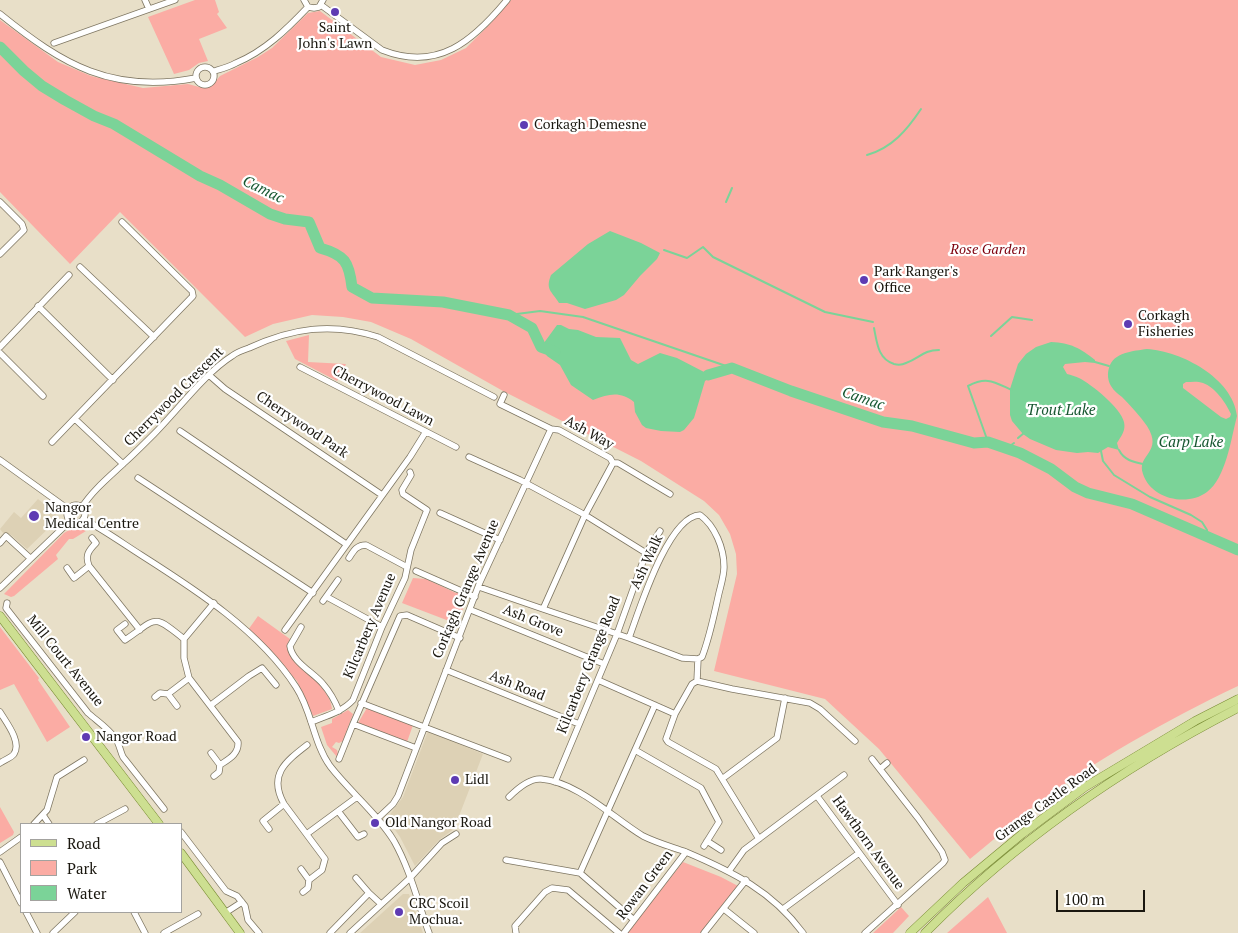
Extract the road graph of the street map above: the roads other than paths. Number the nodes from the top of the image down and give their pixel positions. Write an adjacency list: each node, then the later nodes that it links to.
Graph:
1 (145, 0): 7 (street)
2 (175, 0): 7 (street)
3 (304, 0): 6 (street)
4 (507, 0): 5 (street)
5 (322, 2): 6 (street)
6 (308, 7): 10 (street)
7 (149, 9): 9 (street)
8 (0, 14): 11 (street)
9 (54, 43)
10 (214, 71): 11 (street); 11 (street)
11 (196, 78)
12 (0, 202): 14 (street)
13 (122, 222): 18 (street)
14 (0, 254)
15 (80, 266): 18 (street)
16 (69, 275): 17 (street)
17 (38, 306): 19 (street); 23 (street)
18 (154, 337): 23 (street)
19 (0, 347)
20 (0, 353): 25 (street)
21 (300, 366): 30 (street, Cherrywood Lawn)
22 (209, 376): 26 (street, Cherrywood Crescent); 36 (street, Cherrywood Crescent); 41 (street, Cherrywood Park)
23 (113, 380): 27 (street)
24 (504, 394): 28 (street)
25 (43, 396)
26 (494, 397)
27 (75, 419): 31 (street); 36 (street)
28 (551, 428): 35 (street, Ash Way); 39 (street, Corkagh Grange Avenue)
29 (180, 431): 52 (street)
30 (425, 433): 32 (street, Cherrywood Lawn); 41 (street)
31 (52, 442)
32 (456, 447)
33 (469, 457): 39 (street)
34 (0, 460): 43 (street)
35 (613, 463): 40 (street, Ash Way); 45 (street, Ash Way)
36 (123, 464): 42 (street, Cherrywood Crescent)
37 (410, 472): 57 (street, Kilcarbery Avenue)
38 (138, 478): 63 (street)
39 (525, 483): 45 (street); 50 (street, Corkagh Grange Avenue)
40 (670, 494)
41 (382, 495): 52 (street)
42 (82, 507): 43 (street); 46 (street)
43 (68, 509): 47 (street)
44 (440, 513): 50 (street)
45 (585, 515): 53 (street); 67 (street, Ash Way)
46 (83, 519): 47 (street); 66 (street)
47 (70, 521): 54 (street)
48 (660, 532): 53 (street, Kilcarbery Grange Road)
49 (92, 538): 56 (street)
50 (500, 540): 61 (street, Corkagh Grange Avenue)
51 (0, 543): 54 (street)
52 (346, 544): 63 (street)
53 (646, 553): 75 (street, Kilcarbery Grange Road)
54 (30, 558): 62 (street)
55 (349, 558): 57 (street)
56 (89, 566): 58 (street); 73 (street)
57 (407, 567): 72 (street, Kilcarbery Avenue)
58 (67, 568)
59 (416, 571): 64 (street)
60 (338, 580): 72 (street)
61 (479, 587): 64 (street, Corkagh Grange Avenue); 67 (street)
62 (0, 588)
63 (313, 592): 74 (street)
64 (475, 597): 68 (street, Corkagh Grange Avenue)
65 (7, 603): 102 (street, Mill Court Avenue)
66 (214, 603): 78 (street); 98 (street)
67 (543, 609): 75 (street)
68 (471, 610): 76 (street, Corkagh Grange Avenue); 80 (street, Ash Grove)
69 (0, 616): 104 (main road)
70 (125, 624): 73 (street)
71 (301, 627): 95 (street)
72 (382, 627): 95 (street, Kilcarbery Avenue)
73 (140, 630): 78 (street)
74 (285, 630)
75 (617, 634): 77 (street); 80 (street, Kilcarbery Grange Road)
76 (460, 638): 81 (street, Corkagh Grange Avenue); 90 (street)
77 (629, 638): 79 (street); 79 (street, Ash Walk)
78 (184, 639): 82 (street)
79 (698, 659): 84 (street)
80 (604, 664): 83 (street, Kilcarbery Grange Road)
81 (446, 670): 100 (street, Ash Road); 101 (street, Corkagh Grange Avenue)
82 (189, 678): 86 (street); 91 (street)
83 (598, 680): 92 (street); 100 (street, Kilcarbery Grange Road)
84 (697, 682): 88 (street); 97 (street)
85 (276, 686): 91 (street)
86 (168, 694): 87 (street); 93 (street)
87 (155, 698)
88 (785, 698): 103 (street); 119 (street)
89 (1238, 699): 186 (main road, Grange Castle Road)
90 (361, 703): 99 (street); 101 (street)
91 (211, 705): 115 (street)
92 (655, 705): 97 (street); 107 (street)
93 (177, 706)
94 (1238, 708): 187 (main road, Grange Castle Road)
95 (340, 711): 98 (street, Kilcarbery Avenue)
96 (0, 712): 114 (street)
97 (675, 714): 119 (street)
98 (311, 722): 122 (street)
99 (353, 724): 106 (street); 109 (street)
100 (579, 724): 120 (street, Kilcarbery Grange Road)
101 (424, 727): 106 (street, Corkagh Grange Avenue); 110 (street)
102 (110, 734): 104 (street); 126 (street, Mill Court Avenue)
103 (854, 741)
104 (97, 742): 134 (main road)
105 (307, 745): 124 (street)
106 (416, 748): 130 (street, Corkagh Grange Avenue)
107 (635, 750): 128 (street); 142 (street)
108 (212, 754): 115 (street)
109 (339, 759)
110 (508, 759)
111 (84, 760): 129 (street)
112 (872, 760): 116 (street)
113 (887, 762): 116 (street)
114 (0, 763)
115 (220, 766): 118 (street)
116 (880, 769): 161 (street)
117 (844, 775): 121 (street, Hawthorn Avenue)
118 (214, 776)
119 (722, 779): 141 (street)
120 (554, 782): 123 (street); 128 (street)
121 (817, 796): 141 (street, Hawthorn Avenue); 145 (street, Hawthorn Avenue)
122 (357, 797): 127 (street); 130 (street)
123 (509, 797)
124 (284, 804): 135 (street); 137 (street)
125 (125, 809): 133 (street)
126 (164, 809)
127 (338, 811): 137 (street); 138 (street)
128 (608, 812): 144 (street); 151 (street)
129 (43, 815): 131 (street); 132 (street)
130 (377, 819): 153 (street)
131 (35, 823)
132 (48, 823)
133 (99, 823)
134 (159, 823)
135 (269, 829)
136 (182, 833): 159 (street)
137 (308, 834): 154 (street)
138 (364, 834)
139 (456, 834): 153 (street)
140 (20, 837): 143 (street)
141 (759, 839): 150 (street, Hawthorn Avenue)
142 (722, 850)
143 (0, 852)
144 (686, 852): 150 (street); 169 (street, Rowan Green)
145 (859, 853): 161 (street, Hawthorn Avenue); 163 (street)
146 (182, 854): 167 (main road)
147 (506, 860): 151 (street)
148 (0, 862): 158 (street)
149 (301, 869): 154 (street)
150 (729, 871): 155 (street)
151 (580, 873): 169 (street)
152 (356, 878): 157 (street)
153 (410, 878): 160 (street); 179 (street)
154 (310, 880): 156 (street)
155 (746, 880): 162 (street); 163 (street)
156 (303, 892)
157 (369, 893): 160 (street); 177 (street)
158 (20, 901)
159 (242, 902): 167 (street); 176 (street)
160 (381, 904): 178 (street)
161 (898, 905): 185 (street)
162 (724, 908): 182 (street); 183 (street)
163 (782, 909): 184 (street)
164 (27, 913): 171 (street)
165 (74, 913): 172 (street)
166 (135, 913): 173 (street)
167 (225, 913): 175 (main road)
168 (198, 914): 174 (street)
169 (634, 920): 181 (street, Rowan Green)
170 (515, 931): 180 (street)
171 (38, 933)
172 (52, 933)
173 (145, 933)
174 (164, 933)
175 (240, 933)
176 (259, 933)
177 (330, 933)
178 (350, 933)
179 (429, 933)
180 (619, 933)
181 (624, 933)
182 (704, 933)
183 (754, 933)
184 (803, 933)
185 (865, 933)
186 (910, 933)
187 (924, 933)

